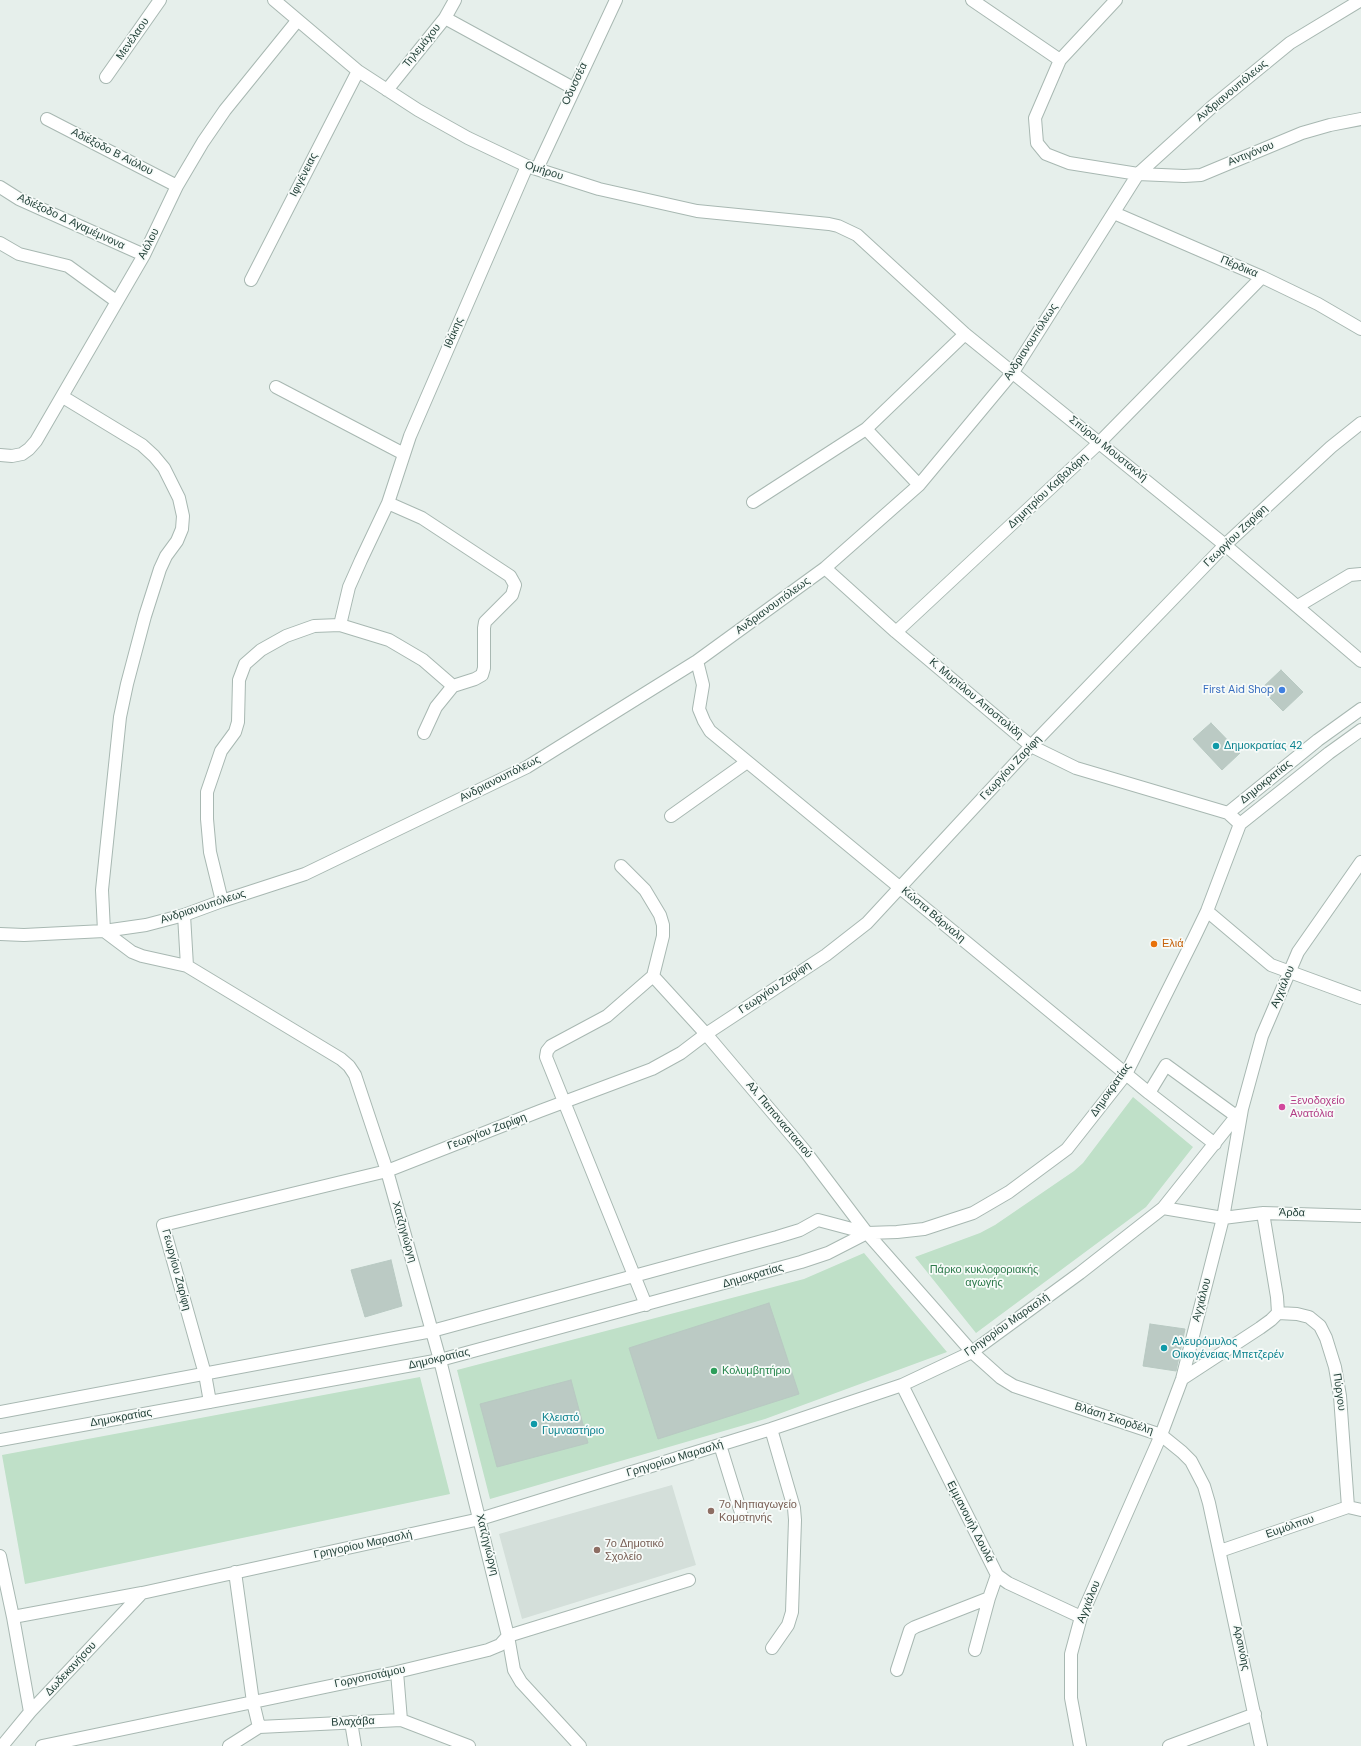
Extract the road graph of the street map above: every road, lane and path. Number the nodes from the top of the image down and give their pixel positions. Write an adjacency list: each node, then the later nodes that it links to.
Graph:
1 (160, 0): 12 (street, Μενέλαου)
2 (274, 0): 9 (street, Ομήρου)
3 (455, 0): 8 (street, Τηλεμάχου)
4 (616, 0): 13 (street, Οδυσσέα)
5 (972, 0): 10 (street)
6 (1116, 0): 10 (street)
7 (1361, 0): 18 (street, Ανδριανουπόλεως)
8 (445, 18): 13 (street); 14 (street, Τηλεμάχου)
9 (297, 21): 11 (street, Ομήρου); 19 (street, Αιόλου)
10 (1060, 60): 18 (street, Αντιγόνου)
11 (358, 71): 14 (street, Ομήρου); 26 (street, Ιφιγένειας)
12 (106, 77)
13 (573, 88): 17 (street, Οδυσσέα)
14 (387, 90): 17 (street, Ομήρου)
15 (47, 119): 19 (street, Αδιέξοδο Β Αιόλου)
16 (1361, 119): 18 (street, Αντιγόνου)
17 (532, 167): 22 (street, Ομήρου); 36 (street, Ιθάκης)
18 (1138, 174): 21 (street, Ανδριανουπόλεως)
19 (178, 186): 24 (street, Αιόλου)
20 (0, 187): 24 (street, Αδιέξοδο Δ Αγαμέμνονα)
21 (1114, 213): 25 (street, Πέρδικα); 30 (street, Ανδριανουπόλεως)
22 (857, 235): 29 (street, Σπύρου Μουστακλή)
23 (0, 243): 27 (street)
24 (144, 255): 27 (street, Αιόλου)
25 (1262, 277): 28 (street, Πέρδικα); 35 (street, Δημητρίου Καβαλάρη)
26 (251, 280)
27 (116, 301): 32 (street, Αιόλου)
28 (1361, 329)
29 (965, 334): 30 (street, Σπύρου Μουστακλή); 34 (street)
30 (1013, 372): 35 (street, Σπύρου Μουστακλή); 38 (street, Ανδριανουπόλεως)
31 (276, 387): 36 (street)
32 (63, 397): 37 (street, Αιόλου); 64 (street)
33 (1361, 423): 41 (street, Γεωργίου Ζαρίφη)
34 (866, 429): 38 (street); 39 (street)
35 (1099, 443): 41 (street, Σπύρου Μουστακλή); 46 (street, Δημητρίου Καβαλάρη)
36 (404, 454): 40 (street, Ιθάκης)
37 (0, 455)
38 (919, 485): 42 (street, Ανδριανουπόλεως)
39 (753, 502)
40 (388, 503): 45 (street, Ιθάκης); 49 (street)
41 (1225, 545): 44 (street, Σπύρου Μουστακλή); 53 (street, Γεωργίου Ζαρίφη)
42 (824, 568): 46 (street, Κ. Μυρτίλου Αποστολίδη); 47 (street, Ανδριανουπόλεως)
43 (1361, 574): 44 (street)
44 (1298, 606): 48 (street, Σπύρου Μουστακλή)
45 (340, 625): 49 (street); 61 (street)
46 (896, 632): 53 (street, Κ. Μυρτίλου Αποστολίδη)
47 (697, 661): 54 (street, Κώστα Βάρναλη); 61 (street, Ανδριανουπόλεως)
48 (1361, 661)
49 (453, 686): 52 (street)
50 (1361, 709): 55 (street, Δημοκρατίας)
51 (1361, 730): 57 (street)
52 (424, 733)
53 (1031, 746): 55 (street, Κ. Μυρτίλου Αποστολίδη); 60 (street, Γεωργίου Ζαρίφη)
54 (747, 762): 56 (street); 60 (street, Κώστα Βάρναλη)
55 (1228, 813): 57 (street, Κ. Μυρτίλου Αποστολίδη)
56 (671, 816)
57 (1240, 824): 62 (street, Δημοκρατίας)
58 (1361, 862): 67 (street, Αγχιάλου)
59 (620, 866): 68 (street)
60 (901, 889): 70 (street, Γεωργίου Ζαρίφη); 71 (street, Κώστα Βάρναλη)
61 (222, 901): 63 (street, Ανδριανουπόλεως)
62 (1207, 911): 67 (street); 71 (street, Δημοκρατίας)
63 (184, 915): 64 (street, Ανδριανουπόλεως); 66 (street)
64 (104, 931): 65 (street, Ανδριανουπόλεως); 66 (street, Χατζηγιώργη)
65 (0, 934)
66 (187, 966): 76 (street, Χατζηγιώργη)
67 (1288, 972): 69 (street); 74 (street, Αγχιάλου)
68 (653, 976): 70 (street, Αλ. Παπαναστασιού); 73 (street)
69 (1361, 998)
70 (706, 1034): 73 (street, Γεωργίου Ζαρίφη); 81 (street, Αλ. Παπαναστασιού)
71 (1126, 1074): 72 (street, Κώστα Βάρναλη); 81 (street, Δημοκρατίας)
72 (1149, 1093): 74 (street); 75 (street, Κώστα Βάρναλη)
73 (564, 1102): 76 (street, Γεωργίου Ζαρίφη); 82 (street)
74 (1239, 1113): 75 (street, Γρηγορίου Μαρασλή); 80 (street, Αγχιάλου)
75 (1215, 1144): 77 (street, Γρηγορίου Μαρασλή)
76 (387, 1171): 85 (street, Χατζηγιώργη); 88 (street, Γεωργίου Ζαρίφη)
77 (1163, 1208): 80 (street, Άρδα); 86 (street, Γρηγορίου Μαρασλή)
78 (1264, 1213): 79 (street, Άρδα); 80 (street, Άρδα); 84 (street)
79 (1361, 1216)
80 (1223, 1218): 89 (street, Αγχιάλου)
81 (867, 1233): 82 (street, Δημοκρατίας); 83 (street, Δημοκρατίας); 86 (street, Αλ. Παπαναστασιού)
82 (634, 1276): 83 (street); 85 (street, Δημοκρατίας)
83 (646, 1305): 87 (street, Δημοκρατίας)
84 (1278, 1313): 89 (street); 97 (street, Πύργου)
85 (432, 1332): 87 (street, Χατζηγιώργη); 88 (street, Δημοκρατίας)
86 (972, 1352): 90 (street, Γρηγορίου Μαρασλή); 94 (street, Βλάση Σκορδέλη)
87 (440, 1360): 91 (street, Δημοκρατίας); 100 (street, Χατζηγιώργη)
88 (205, 1374): 91 (street); 92 (street, Δημοκρατίας)
89 (1182, 1378): 94 (street, Αγχιάλου)
90 (902, 1386): 93 (street, Γρηγορίου Μαρασλή); 104 (street, Εμμανουήλ Δουλά)
91 (210, 1402): 95 (street, Δημοκρατίας)
92 (0, 1412)
93 (771, 1429): 96 (street, Γρηγορίου Μαρασλή); 111 (street)
94 (1161, 1435): 101 (street, Βλάση Σκορδέλη); 109 (street, Αγχιάλου)
95 (0, 1440)
96 (720, 1445): 99 (street); 100 (street, Γρηγορίου Μαρασλή)
97 (1348, 1507): 98 (street); 101 (street, Ευμόλπου)
98 (1361, 1510)
99 (742, 1516)
100 (480, 1519): 103 (street, Γρηγορίου Μαρασλή); 110 (street, Χατζηγιώργη)
101 (1220, 1551): 117 (street, Αρσινόης)
102 (0, 1556): 108 (street)
103 (235, 1572): 106 (street, Γρηγορίου Μαρασλή); 115 (street)
104 (997, 1575): 107 (street); 109 (street, Εμμανουήλ Δουλά)
105 (689, 1580): 110 (street, Γοργοποτάμου)
106 (142, 1593): 108 (street, Γρηγορίου Μαρασλή); 116 (street, Δωδεκανήσου)
107 (989, 1598): 112 (street); 113 (street)
108 (13, 1617): 116 (street)
109 (1081, 1617): 127 (street, Αγχιάλου)
110 (508, 1636): 114 (street, Γοργοποτάμου); 126 (street, Χατζηγιώργη)
111 (772, 1648)
112 (975, 1650)
113 (897, 1670)
114 (397, 1672): 115 (street, Γοργοποτάμου); 118 (street)
115 (253, 1702): 120 (street); 122 (street, Γοργοποτάμου)
116 (30, 1712): 121 (street, Δωδεκανήσου)
117 (1255, 1714): 128 (street); 129 (street, Αρσινόης)
118 (401, 1720): 119 (street, Βλαχάβα); 125 (street, Βλαχάβα)
119 (351, 1722): 120 (street, Βλαχάβα); 124 (street)
120 (259, 1727): 123 (street)
121 (2, 1746)
122 (42, 1746)
123 (229, 1746)
124 (355, 1746)
125 (469, 1746)
126 (580, 1746)
127 (1080, 1746)
128 (1170, 1746)
129 (1261, 1746)

